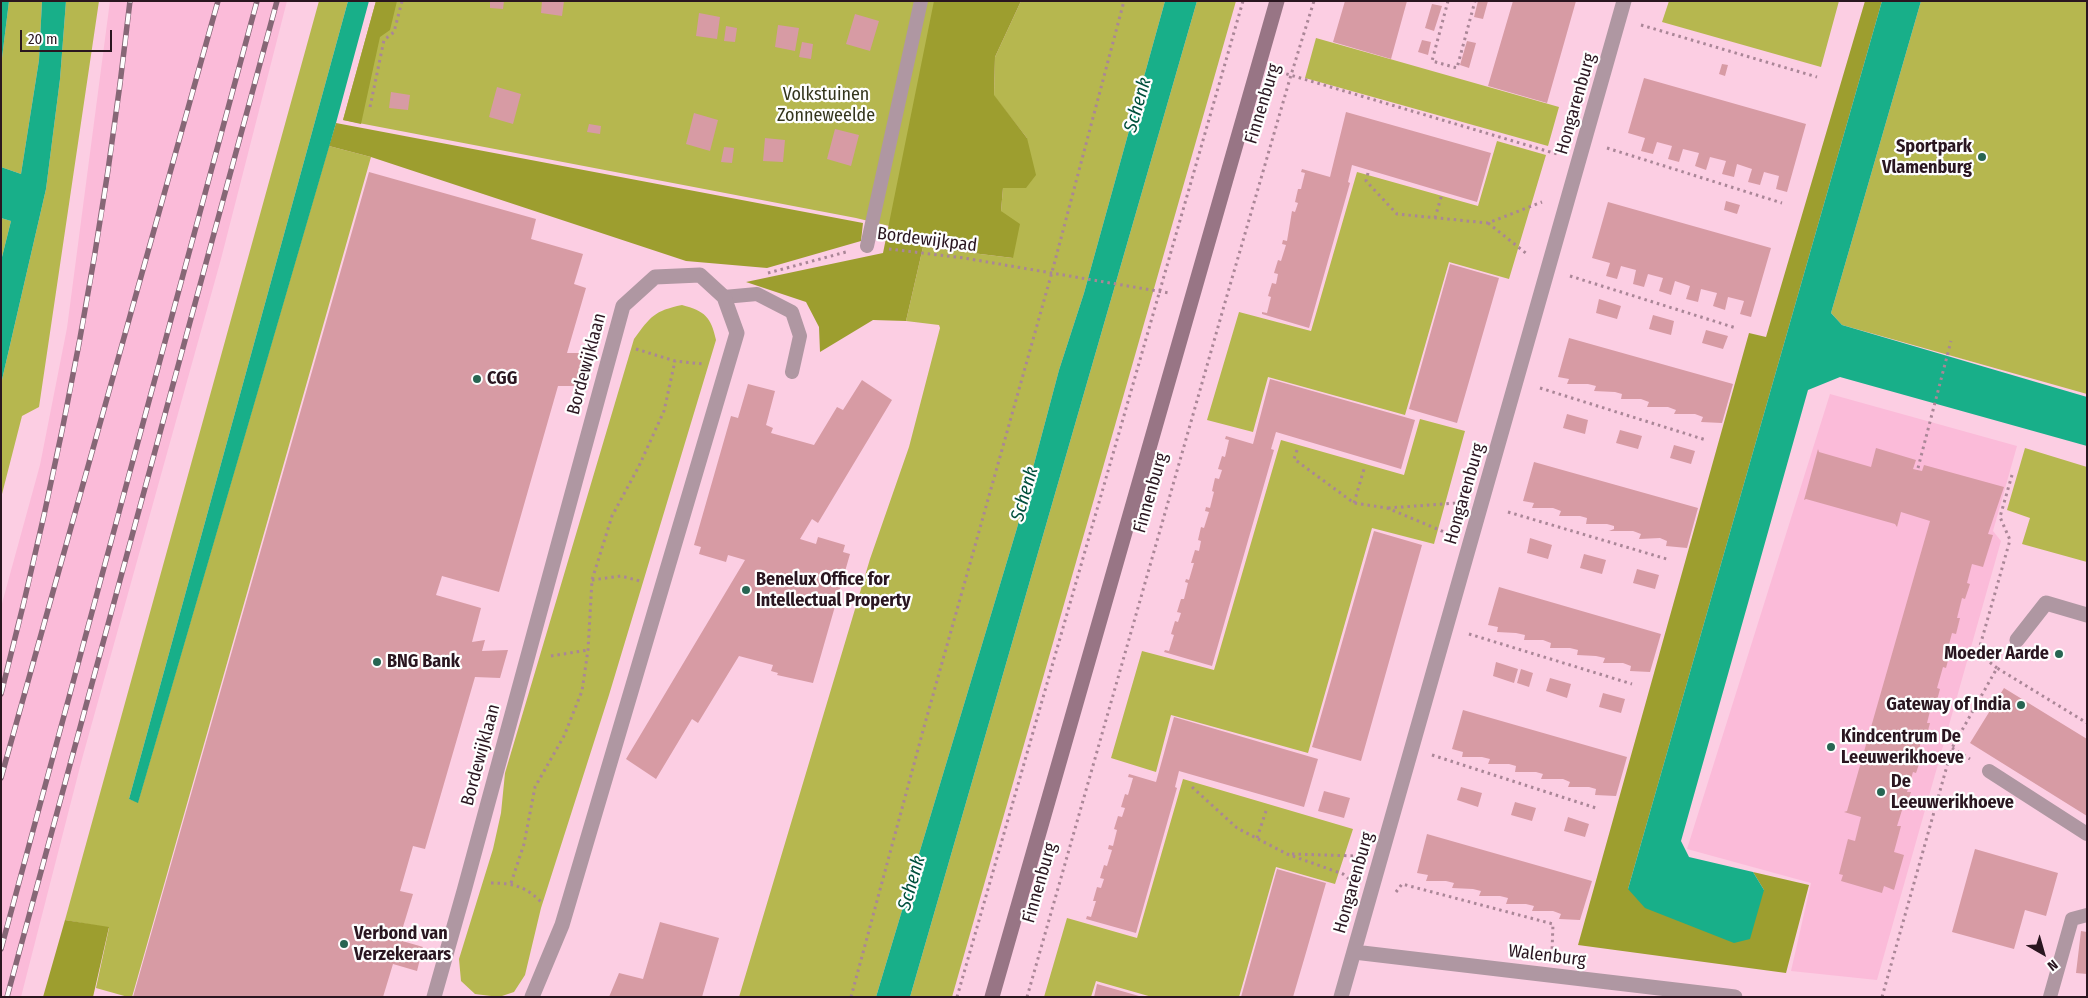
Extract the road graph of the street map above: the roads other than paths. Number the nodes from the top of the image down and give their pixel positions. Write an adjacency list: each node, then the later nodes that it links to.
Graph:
1 (921, 1): 4 (lane)
2 (1277, 1): 15 (street, Finnenburg)
3 (1624, 1): 12 (street, Hongarenburg)
4 (867, 246)
5 (724, 297): 6 (lane); 13 (street, Bordewijklaan); 14 (street, Bordewijklaan)
6 (792, 372)
7 (2087, 614): 8 (street)
8 (2017, 640)
9 (1989, 771): 10 (lane)
10 (2087, 834)
11 (2087, 915): 18 (lane)
12 (1354, 952): 16 (street, Hongarenburg); 17 (street, Walenburg)
13 (434, 997)
14 (532, 997)
15 (992, 997)
16 (1342, 997)
17 (1735, 997)
18 (2050, 997)

